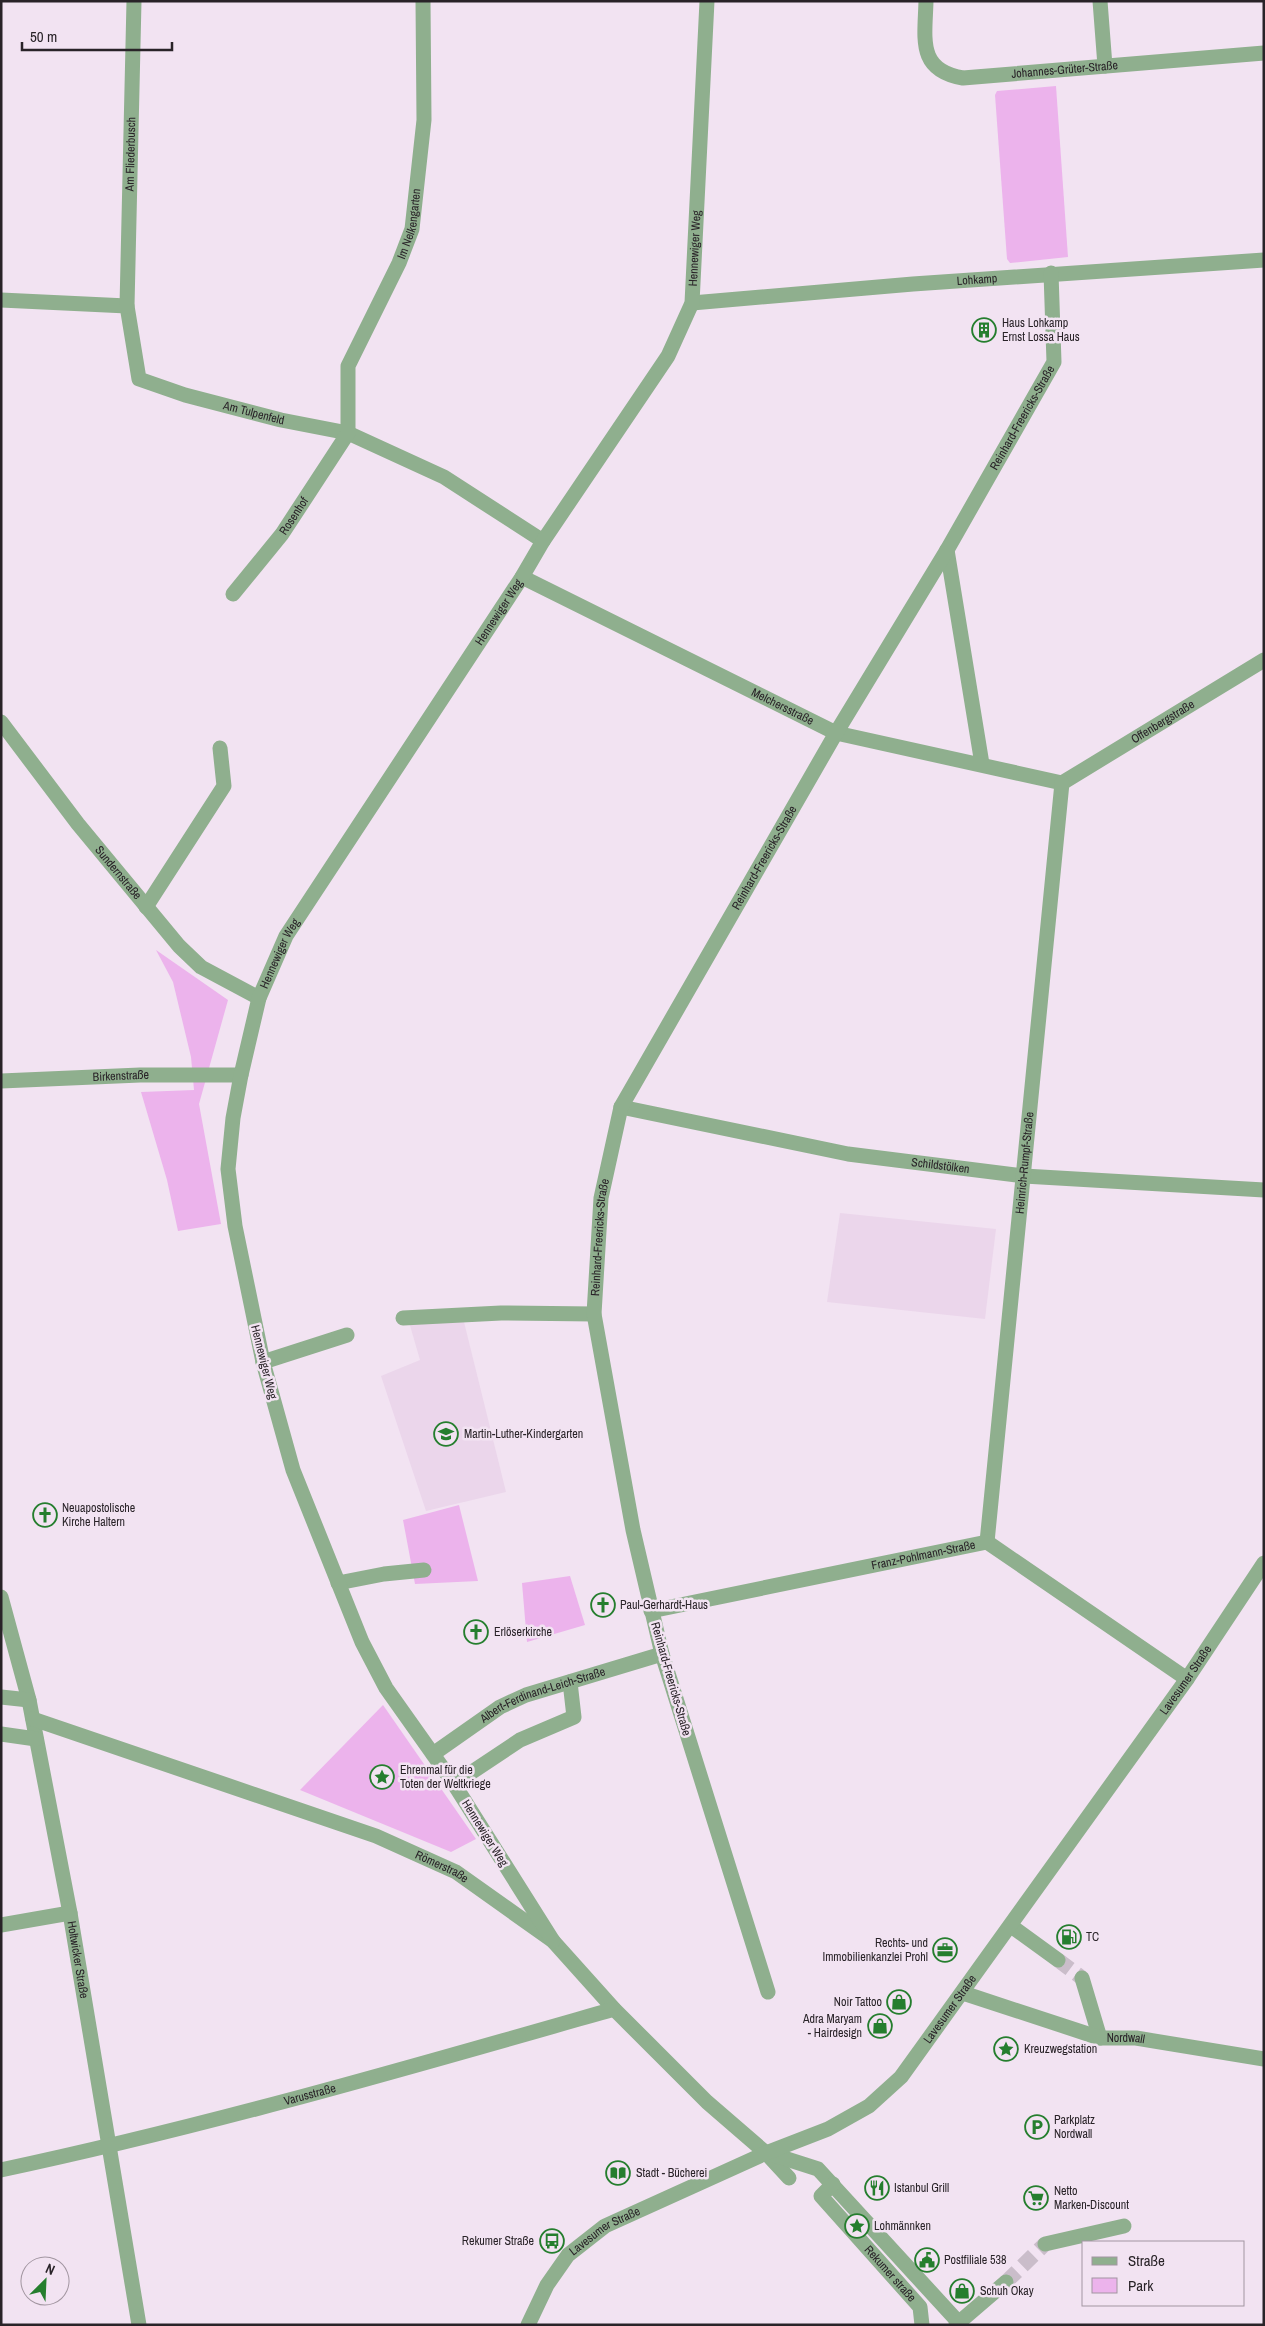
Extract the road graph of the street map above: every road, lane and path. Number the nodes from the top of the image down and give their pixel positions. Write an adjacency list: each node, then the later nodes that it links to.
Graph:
1 (134, 1): 12 (street, Am Fliederbusch)
2 (423, 1): 13 (street, Im Nelkengarten)
3 (707, 1): 11 (street, Hennewiger Weg)
4 (926, 1): 7 (street, Johannes-Grüter-Straße)
5 (1100, 1): 7 (street)
6 (1264, 54): 7 (street, Johannes-Grüter-Straße)
7 (1105, 66)
8 (1264, 260): 9 (street, Lohkamp)
9 (1051, 273): 11 (street, Lohkamp); 15 (street, Reinhard-Freericks-Straße)
10 (1, 300): 12 (street)
11 (692, 303): 14 (street, Hennewiger Weg)
12 (127, 306): 13 (street, Am Tulpenfeld)
13 (348, 433): 14 (street, Am Tulpenfeld); 17 (street, Rosenhof)
14 (543, 541): 16 (street, Hennewiger Weg)
15 (947, 550): 20 (street, Reinhard-Freericks-Straße); 22 (street)
16 (522, 577): 20 (street, Melchersstraße); 25 (street, Hennewiger Weg)
17 (233, 594)
18 (1264, 660): 23 (street, Offenbergstraße)
19 (1, 722): 24 (street, Sundernstraße)
20 (836, 733): 22 (street, Melchersstraße); 28 (street, Reinhard-Freericks-Straße)
21 (220, 748): 24 (street)
22 (982, 764): 23 (street, Melchersstraße)
23 (1062, 783): 29 (street, Heinrich-Rumpf-Straße)
24 (146, 907): 25 (street, Sundernstraße)
25 (260, 998): 26 (street, Hennewiger Weg)
26 (241, 1075): 27 (street, Birkenstraße); 34 (street, Hennewiger Weg)
27 (1, 1081)
28 (621, 1107): 29 (street, Schildstölken); 31 (street, Reinhard-Freericks-Straße)
29 (1024, 1176): 30 (street, Schildstölken); 35 (street, Heinrich-Rumpf-Straße)
30 (1264, 1190)
31 (594, 1314): 32 (street); 40 (street, Reinhard-Freericks-Straße)
32 (403, 1318)
33 (347, 1335): 34 (street)
34 (263, 1362): 38 (street, Hennewiger Weg)
35 (986, 1542): 40 (street, Franz-Pohlmann-Straße); 42 (street, Franz-Pohlmann-Straße)
36 (1264, 1563): 42 (street, Lavesumer Straße)
37 (424, 1570): 38 (street)
38 (338, 1583): 49 (street, Hennewiger Weg)
39 (1, 1598): 45 (street, Holtwicker Straße)
40 (651, 1611): 41 (street, Reinhard-Freericks-Straße)
41 (662, 1654): 43 (street, Albert-Ferdinand-Leich-Straße); 57 (street, Reinhard-Freericks-Straße)
42 (1187, 1679): 53 (street, Lavesumer Straße)
43 (570, 1682): 49 (street, Albert-Ferdinand-Leich-Straße); 50 (street)
44 (1, 1697): 45 (street)
45 (29, 1700): 46 (street, Holtwicker Straße)
46 (33, 1719): 48 (street, Holtwicker Straße); 54 (street, Römerstraße)
47 (1, 1734): 48 (street)
48 (36, 1739): 51 (street, Holtwicker Straße)
49 (433, 1754): 50 (street, Hennewiger Weg)
50 (454, 1784): 54 (street, Hennewiger Weg)
51 (70, 1913): 52 (street); 62 (street, Holtwicker Straße)
52 (1, 1925)
53 (1011, 1926): 55 (street); 58 (street, Lavesumer Straße)
54 (553, 1941): 59 (street, Römerstraße)
55 (1058, 1960)
56 (1082, 1978): 60 (street)
57 (768, 1992)
58 (963, 1993): 60 (street, Nordwall); 63 (street, Lavesumer Straße)
59 (614, 2009): 62 (street, Varusstraße); 63 (street, Römerstraße)
60 (1100, 2038): 61 (street, Nordwall)
61 (1264, 2059)
62 (109, 2147): 64 (street, Varusstraße); 71 (street, Holtwicker Straße)
63 (766, 2152): 65 (street); 66 (street, Rekumer straße); 72 (street, Lavesumer Straße)
64 (1, 2170)
65 (789, 2178)
66 (833, 2184): 70 (street, Rekumer straße); 73 (street, Rekumer straße)
67 (1124, 2226): 68 (street)
68 (1045, 2244)
69 (1006, 2282): 70 (street)
70 (959, 2324)
71 (140, 2325)
72 (528, 2325)
73 (922, 2325)

